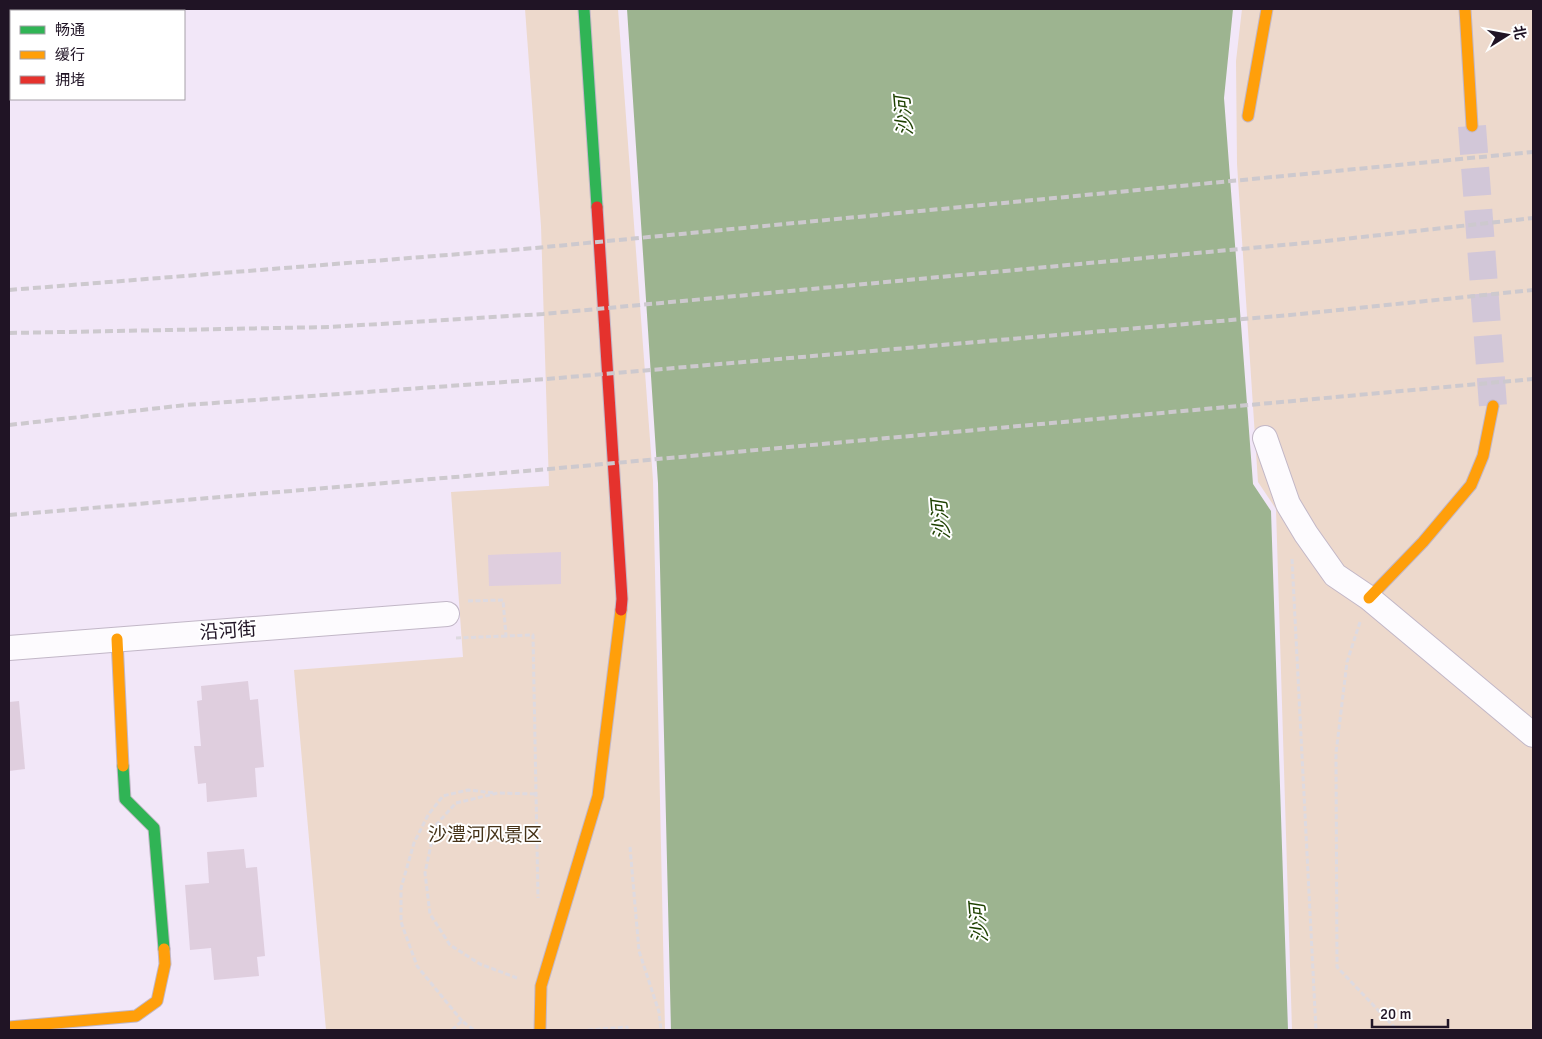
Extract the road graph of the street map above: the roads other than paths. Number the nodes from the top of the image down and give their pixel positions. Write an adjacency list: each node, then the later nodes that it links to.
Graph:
1 (584, 9): 14 (street)
2 (1267, 9): 4 (street)
3 (1465, 9): 5 (street)
4 (1248, 116)
5 (1472, 126)
6 (1493, 406): 8 (street)
7 (1265, 438): 8 (street)
8 (1369, 598): 12 (street)
9 (447, 614): 10 (street, 沿河街)
10 (117, 639): 11 (street, 沿河街); 13 (street)
11 (9, 648)
12 (1533, 735)
13 (9, 1027)
14 (540, 1030)

